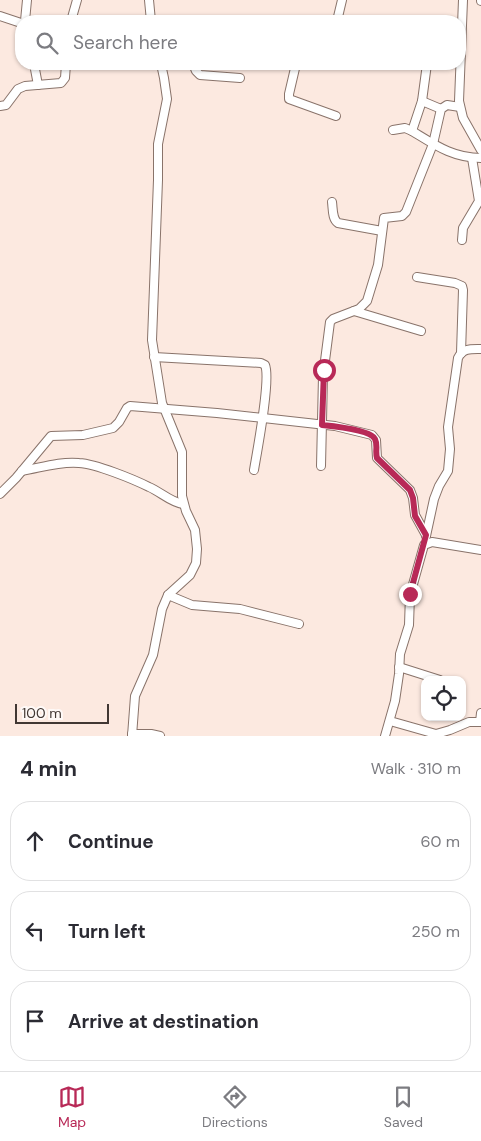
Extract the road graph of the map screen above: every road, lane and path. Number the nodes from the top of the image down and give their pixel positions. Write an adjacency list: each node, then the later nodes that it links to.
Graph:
1 (27, 0): 6 (street)
2 (77, 0): 7 (street)
3 (149, 0): 8 (street)
4 (342, 0): 9 (street)
5 (463, 0): 10 (street)
6 (26, 15)
7 (72, 15)
8 (150, 15)
9 (338, 15)
10 (462, 15)
11 (0, 16): 12 (street)
12 (15, 21)
13 (35, 70): 21 (street)
14 (66, 70): 21 (street)
15 (162, 70): 41 (street)
16 (195, 70): 20 (street)
17 (295, 70): 26 (street)
18 (426, 70): 22 (street)
19 (460, 70): 24 (street)
20 (240, 78)
21 (38, 85): 23 (street)
22 (422, 101): 25 (street); 28 (street)
23 (0, 106)
24 (460, 107): 25 (street); 30 (street)
25 (441, 109): 29 (street)
26 (336, 116)
27 (393, 130): 28 (street)
28 (412, 131): 29 (street)
29 (433, 144): 31 (street); 34 (street)
30 (481, 150)
31 (472, 158): 32 (street); 35 (street)
32 (481, 158)
33 (332, 202): 34 (street)
34 (382, 232): 37 (street)
35 (462, 240)
36 (417, 277): 40 (street)
37 (354, 312): 38 (street); 44 (street)
38 (421, 331)
39 (481, 349): 40 (street)
40 (461, 353): 50 (street)
41 (154, 357): 42 (street); 43 (street)
42 (164, 410): 43 (street); 47 (street); 49 (street)
43 (262, 418): 44 (street); 46 (street)
44 (322, 425): 45 (street); 50 (street)
45 (321, 466)
46 (254, 470)
47 (22, 472): 48 (street); 49 (street)
48 (0, 494)
49 (184, 504): 53 (street)
50 (426, 535): 51 (street)
51 (424, 544): 52 (street); 55 (street)
52 (481, 550)
53 (168, 595): 54 (street); 59 (street)
54 (299, 624)
55 (399, 667): 56 (street); 58 (street)
56 (427, 676)
57 (481, 713): 58 (street)
58 (390, 720): 61 (street)
59 (132, 735): 60 (street)
60 (160, 736)
61 (385, 736)

